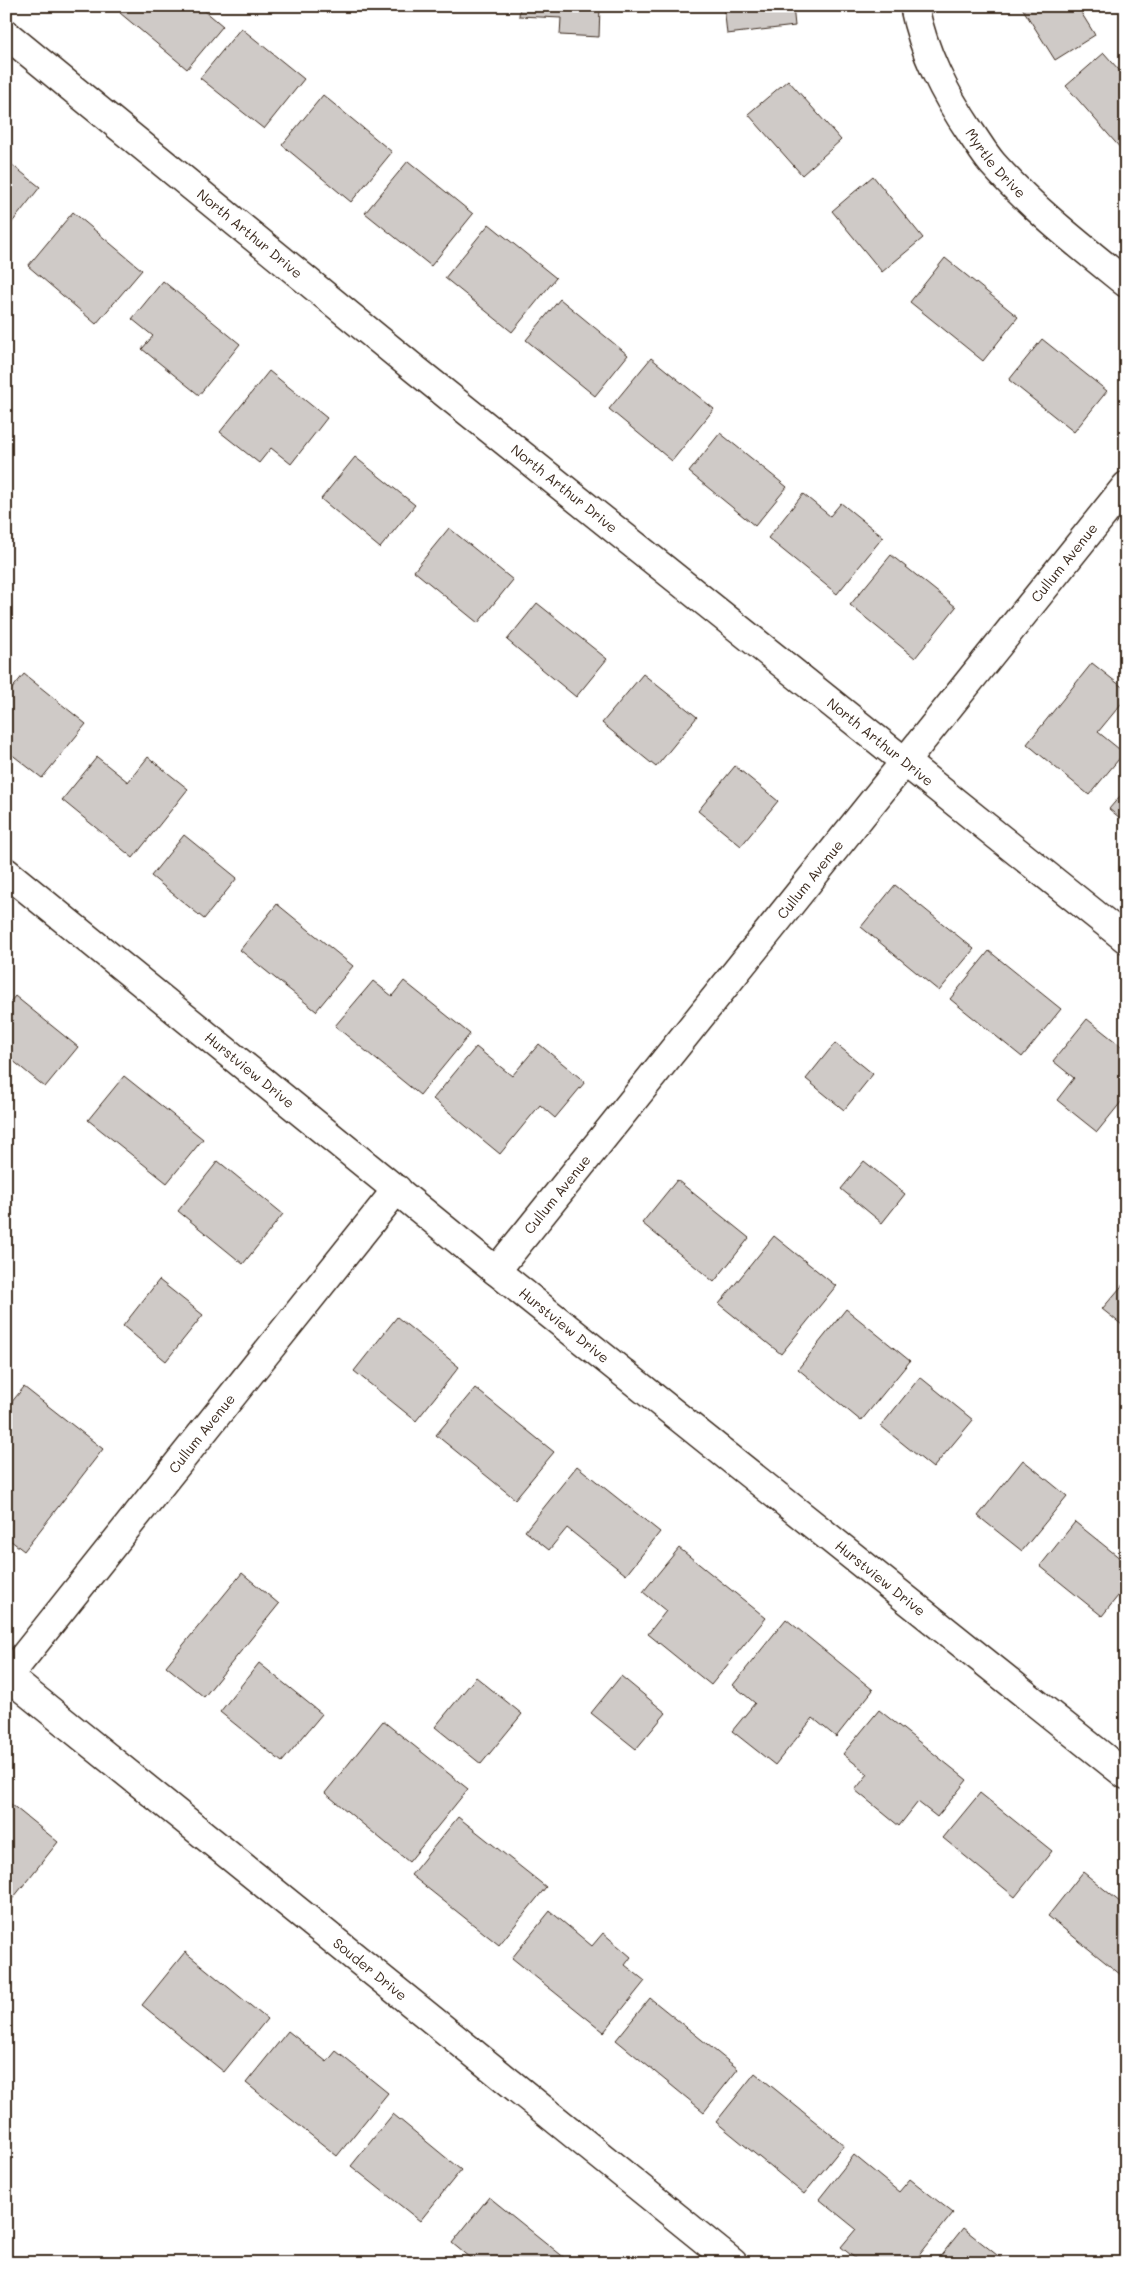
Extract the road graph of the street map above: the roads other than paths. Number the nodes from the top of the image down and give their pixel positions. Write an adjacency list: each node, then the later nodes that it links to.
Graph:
1 (914, 6): 3 (street, Myrtle Drive)
2 (6, 34): 5 (street, North Arthur Drive)
3 (1126, 283)
4 (1126, 486): 5 (street, Cullum Avenue)
5 (906, 761): 7 (street, North Arthur Drive); 9 (street, Cullum Avenue)
6 (6, 872): 8 (street, Hurstview Drive)
7 (1126, 939)
8 (397, 1189): 9 (street, Hurstview Drive); 10 (street, Cullum Avenue)
9 (496, 1272): 11 (street, Hurstview Drive)
10 (7, 1677): 12 (street, Souder Drive)
11 (1126, 1775)
12 (733, 2263)

